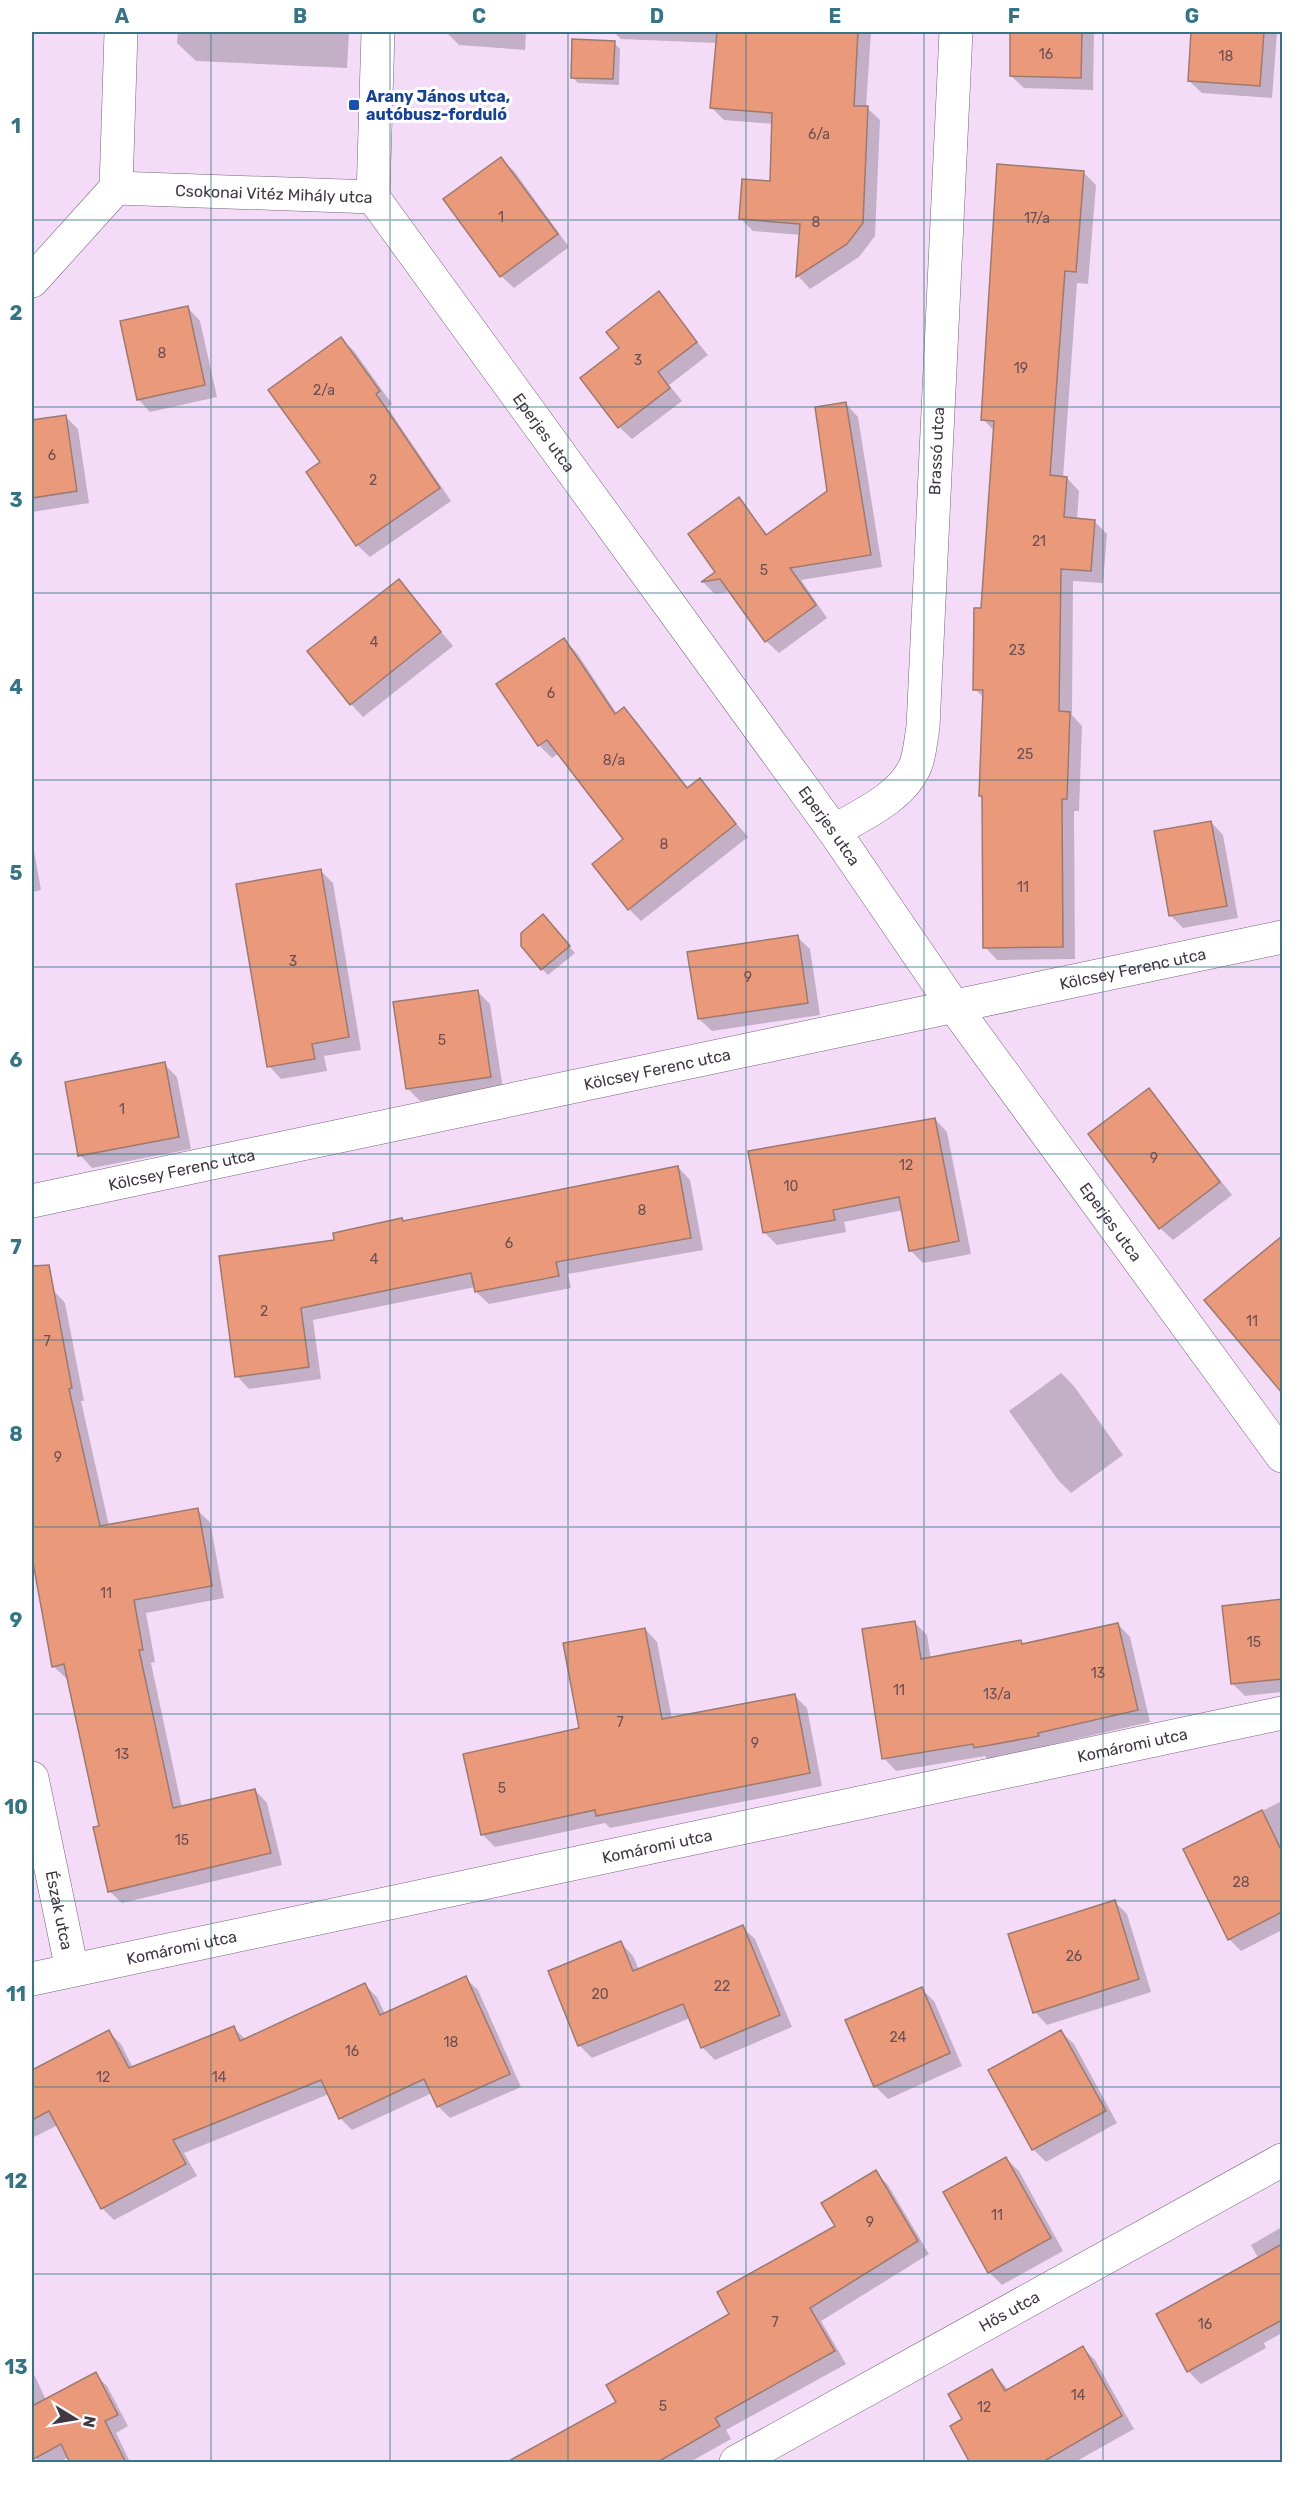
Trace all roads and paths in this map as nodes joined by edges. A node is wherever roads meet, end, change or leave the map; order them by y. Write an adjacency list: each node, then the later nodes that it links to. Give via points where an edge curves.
1 (121, 32): 4 (street)
2 (378, 32): 5 (street, Csokonai Vitéz Mihály utca)
3 (956, 32): 7 (street, Brassó utca, via 923,727 916,764 901,787 876,808)
4 (116, 188): 5 (street, Csokonai Vitéz Mihály utca); 6 (street)
5 (373, 197): 7 (street, Eperjes utca)
6 (32, 281)
7 (834, 831): 9 (street, Eperjes utca)
8 (1282, 937): 9 (street, Kölcsey Ferenc utca)
9 (953, 1005): 10 (street, Kölcsey Ferenc utca); 11 (street, Eperjes utca)
10 (32, 1201)
11 (1282, 1456)
12 (1282, 1713): 14 (street, Komáromi utca)
13 (32, 1778): 14 (street, Észak utca)
14 (72, 1970): 15 (street, Komáromi utca)
15 (32, 1979)
16 (1282, 2160): 17 (street, Hős utca)
17 (736, 2463)

